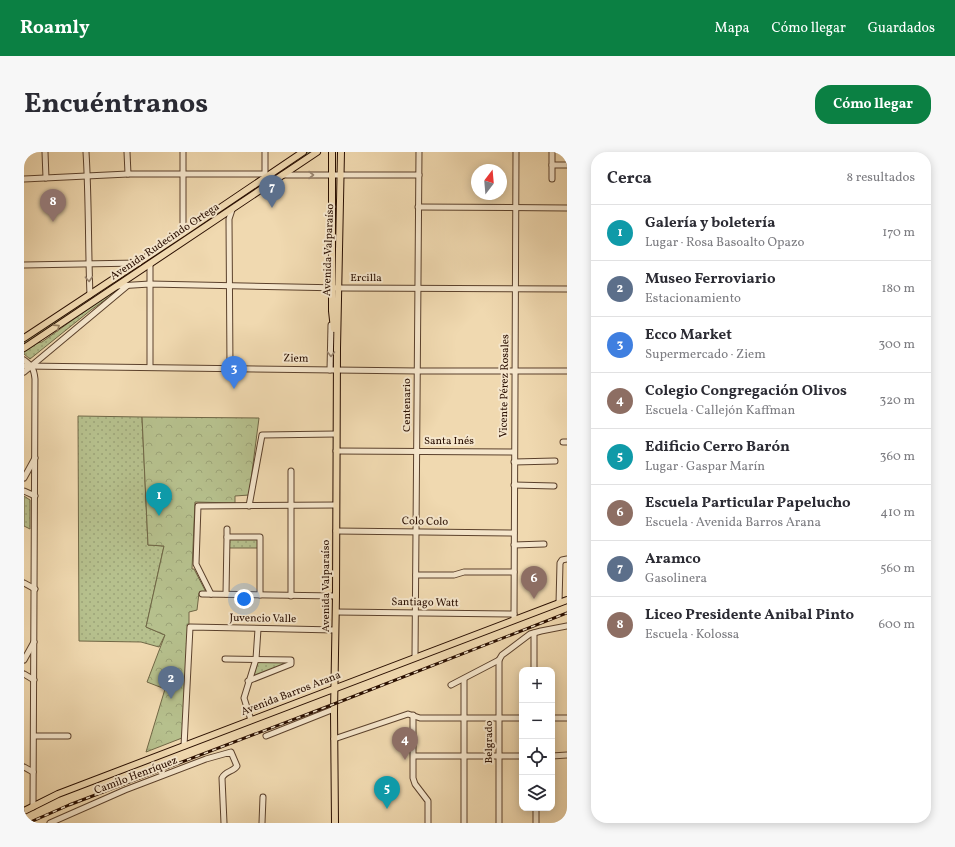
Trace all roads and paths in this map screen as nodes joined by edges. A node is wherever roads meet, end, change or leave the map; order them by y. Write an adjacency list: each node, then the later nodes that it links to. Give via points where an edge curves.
1 (46, 152): 23 (street)
2 (86, 152): 21 (street)
3 (127, 152): 15 (street)
4 (183, 152): 16 (street)
5 (265, 152): 22 (street)
6 (303, 152): 22 (main road, Avenida Rudecindo Ortega)
7 (317, 152): 18 (main road, Avenida Rudecindo Ortega)
8 (332, 152): 19 (main road, Avenida Valparaíso)
9 (341, 152): 20 (main road, Avenida Valparaíso)
10 (419, 152): 17 (street, Centenario)
11 (516, 152): 27 (street, Vicente Pérez Rosales)
12 (552, 152): 13 (street)
13 (552, 165): 14 (street); 25 (street)
14 (567, 165)
15 (128, 174): 16 (street); 21 (street)
16 (183, 174): 22 (street); 32 (street)
17 (419, 174): 20 (street); 26 (street, Centenario)
18 (281, 175): 19 (street, one-way to 19); 29 (main road, Avenida Rudecindo Ortega)
19 (331, 175): 20 (street); 41 (main road, Avenida Valparaíso)
20 (340, 175): 41 (main road, Avenida Valparaíso)
21 (88, 176): 23 (street); 33 (street)
22 (265, 176): 32 (main road, Avenida Rudecindo Ortega)
23 (46, 178): 24 (street)
24 (24, 179)
25 (552, 179)
26 (418, 207): 27 (street); 42 (street, Centenario)
27 (516, 208): 28 (street); 43 (street, Vicente Pérez Rosales)
28 (567, 208)
29 (232, 210): 30 (main road, Avenida Rudecindo Ortega); 31 (street)
30 (219, 218): 31 (street); 35 (main road, Avenida Rudecindo Ortega)
31 (229, 223): 38 (street)
32 (183, 234): 34 (main road, Avenida Rudecindo Ortega)
33 (88, 263): 34 (street); 36 (street); 45 (street, one-way to 45)
34 (139, 263): 45 (main road, Avenida Rudecindo Ortega)
35 (150, 264): 37 (street); 39 (main road, Avenida Rudecindo Ortega)
36 (24, 265)
37 (150, 284): 38 (street, Ercilla); 40 (street, Ercilla); 53 (street)
38 (230, 285): 41 (street, Ercilla); 54 (street)
39 (117, 286): 40 (street, Ercilla); 48 (main road, Avenida Rudecindo Ortega, one-way to 39)
40 (127, 286): 52 (street)
41 (335, 287): 42 (street, Ercilla); 46 (main road, Avenida Valparaíso); 49 (main road, Avenida Valparaíso)
42 (418, 288): 43 (street, Ercilla); 56 (street, Centenario)
43 (515, 289): 44 (street, Ercilla); 57 (street, Vicente Pérez Rosales)
44 (567, 289)
45 (90, 295): 47 (main road, Avenida Rudecindo Ortega)
46 (332, 311): 49 (main road, Avenida Valparaíso); 55 (street, Avenida Valparaíso, one-way to 55)
47 (24, 338)
48 (24, 348)
49 (337, 348): 55 (main road, Avenida Valparaíso)
50 (24, 360): 52 (street)
51 (24, 366): 52 (street, Ziem)
52 (32, 366): 53 (street, Ziem); 59 (street); 64 (street, via 35,379)
53 (150, 367): 54 (street, Ziem)
54 (230, 368): 55 (street, Ziem)
55 (333, 370): 56 (street, Ziem); 60 (main road, Avenida Valparaíso)
56 (417, 371): 57 (street, Ziem); 62 (street, Centenario)
57 (515, 371): 58 (street, Ziem); 63 (street, Vicente Pérez Rosales)
58 (567, 371)
59 (24, 372)
60 (336, 434): 61 (main road, Avenida Valparaíso); 73 (street, via 262,435)
61 (336, 451): 62 (street, Santa Inés); 75 (main road, Avenida Valparaíso)
62 (417, 451): 63 (street, Santa Inés); 79 (street, Centenario)
63 (514, 452): 66 (street, Vicente Pérez Rosales)
64 (36, 458): 68 (street); 72 (street)
65 (555, 461): 66 (street)
66 (514, 462): 69 (street, Vicente Pérez Rosales)
67 (291, 471): 74 (street)
68 (24, 478)
69 (514, 485): 70 (street); 80 (street, Vicente Pérez Rosales)
70 (554, 486)
71 (24, 491): 72 (street)
72 (35, 496): 89 (street)
73 (249, 506): 74 (street); 91 (street, via 198,506 196,564)
74 (291, 506): 75 (street); 94 (street)
75 (336, 506): 78 (main road, Avenida Valparaíso)
76 (227, 529): 81 (street)
77 (261, 530): 82 (street)
78 (336, 531): 79 (street, Colo Colo); 95 (main road, Avenida Valparaíso)
79 (416, 532): 80 (street, Colo Colo); 87 (street, Centenario)
80 (514, 533): 84 (street, Vicente Pérez Rosales)
81 (227, 537): 82 (street); 92 (street)
82 (260, 537): 93 (street)
83 (544, 544): 84 (street)
84 (514, 545): 86 (street, Vicente Pérez Rosales)
85 (567, 559): 97 (street, via 560,563)
86 (514, 572): 87 (street); 100 (street, Vicente Pérez Rosales)
87 (416, 575): 99 (street, Centenario)
88 (24, 583): 89 (street)
89 (35, 589): 105 (street)
90 (202, 594): 91 (street)
91 (211, 594): 92 (street)
92 (226, 594): 93 (street)
93 (260, 595): 94 (street)
94 (291, 596): 95 (street)
95 (336, 596): 98 (main road, Avenida Valparaíso)
96 (567, 600): 97 (main road, Avenida Barros Arana)
97 (559, 603): 100 (main road, Avenida Barros Arana)
98 (336, 612): 99 (street, Santiago Watt); 103 (main road, Avenida Valparaíso)
99 (416, 613): 100 (street, Santiago Watt); 106 (street, Centenario)
100 (514, 617): 106 (main road, Avenida Barros Arana)
101 (567, 626): 104 (street)
102 (258, 629): 103 (street, Juvencio Valle); 108 (street); 130 (street, Juvencio Valle, via 190,627)
103 (335, 630): 117 (main road, Avenida Valparaíso)
104 (534, 633): 110 (street); 111 (street)
105 (34, 640): 109 (street); 114 (street)
106 (415, 657): 117 (main road, Avenida Barros Arana)
107 (225, 659): 108 (street)
108 (256, 659): 115 (street); 115 (street, via 291,660 291,664)
109 (24, 660)
110 (499, 660): 113 (street); 121 (street, Belgrado)
111 (534, 667)
112 (24, 674): 114 (street)
113 (464, 679): 116 (street); 120 (street)
114 (34, 680): 126 (street)
115 (248, 681): 125 (street, via 244,698)
116 (451, 684)
117 (335, 688): 118 (main road, Avenida Valparaíso); 125 (main road, Avenida Barros Arana)
118 (334, 709): 128 (street); 129 (main road, Avenida Valparaíso)
119 (413, 715): 120 (street, via 420,718); 129 (street, via 404,715); 131 (street)
120 (464, 718): 121 (street); 132 (street)
121 (499, 718): 122 (street); 133 (street, Belgrado)
122 (519, 718)
123 (555, 718): 124 (street)
124 (567, 718)
125 (251, 720): 130 (main road, Avenida Barros Arana)
126 (34, 736): 127 (street); 138 (street)
127 (68, 736)
128 (266, 736)
129 (334, 739): 146 (main road, Avenida Valparaíso)
130 (184, 746): 140 (main road, Avenida Barros Arana)
131 (414, 756): 132 (street); 147 (street, via 414,782 428,801)
132 (464, 756): 133 (street); 148 (street)
133 (499, 756): 134 (street); 149 (street, Belgrado)
134 (519, 756)
135 (555, 756): 136 (street)
136 (567, 756)
137 (24, 767): 138 (street)
138 (33, 772): 140 (street)
139 (263, 797): 145 (street)
140 (33, 806): 141 (main road, Avenida Barros Arana)
141 (24, 811)
142 (536, 811): 150 (street)
143 (50, 823): 144 (street, Camilo Henríquez, via 125,790 231,752 237,766 222,778)
144 (224, 823)
145 (262, 823)
146 (334, 823)
147 (428, 823)
148 (464, 823)
149 (499, 823)
150 (536, 823)

